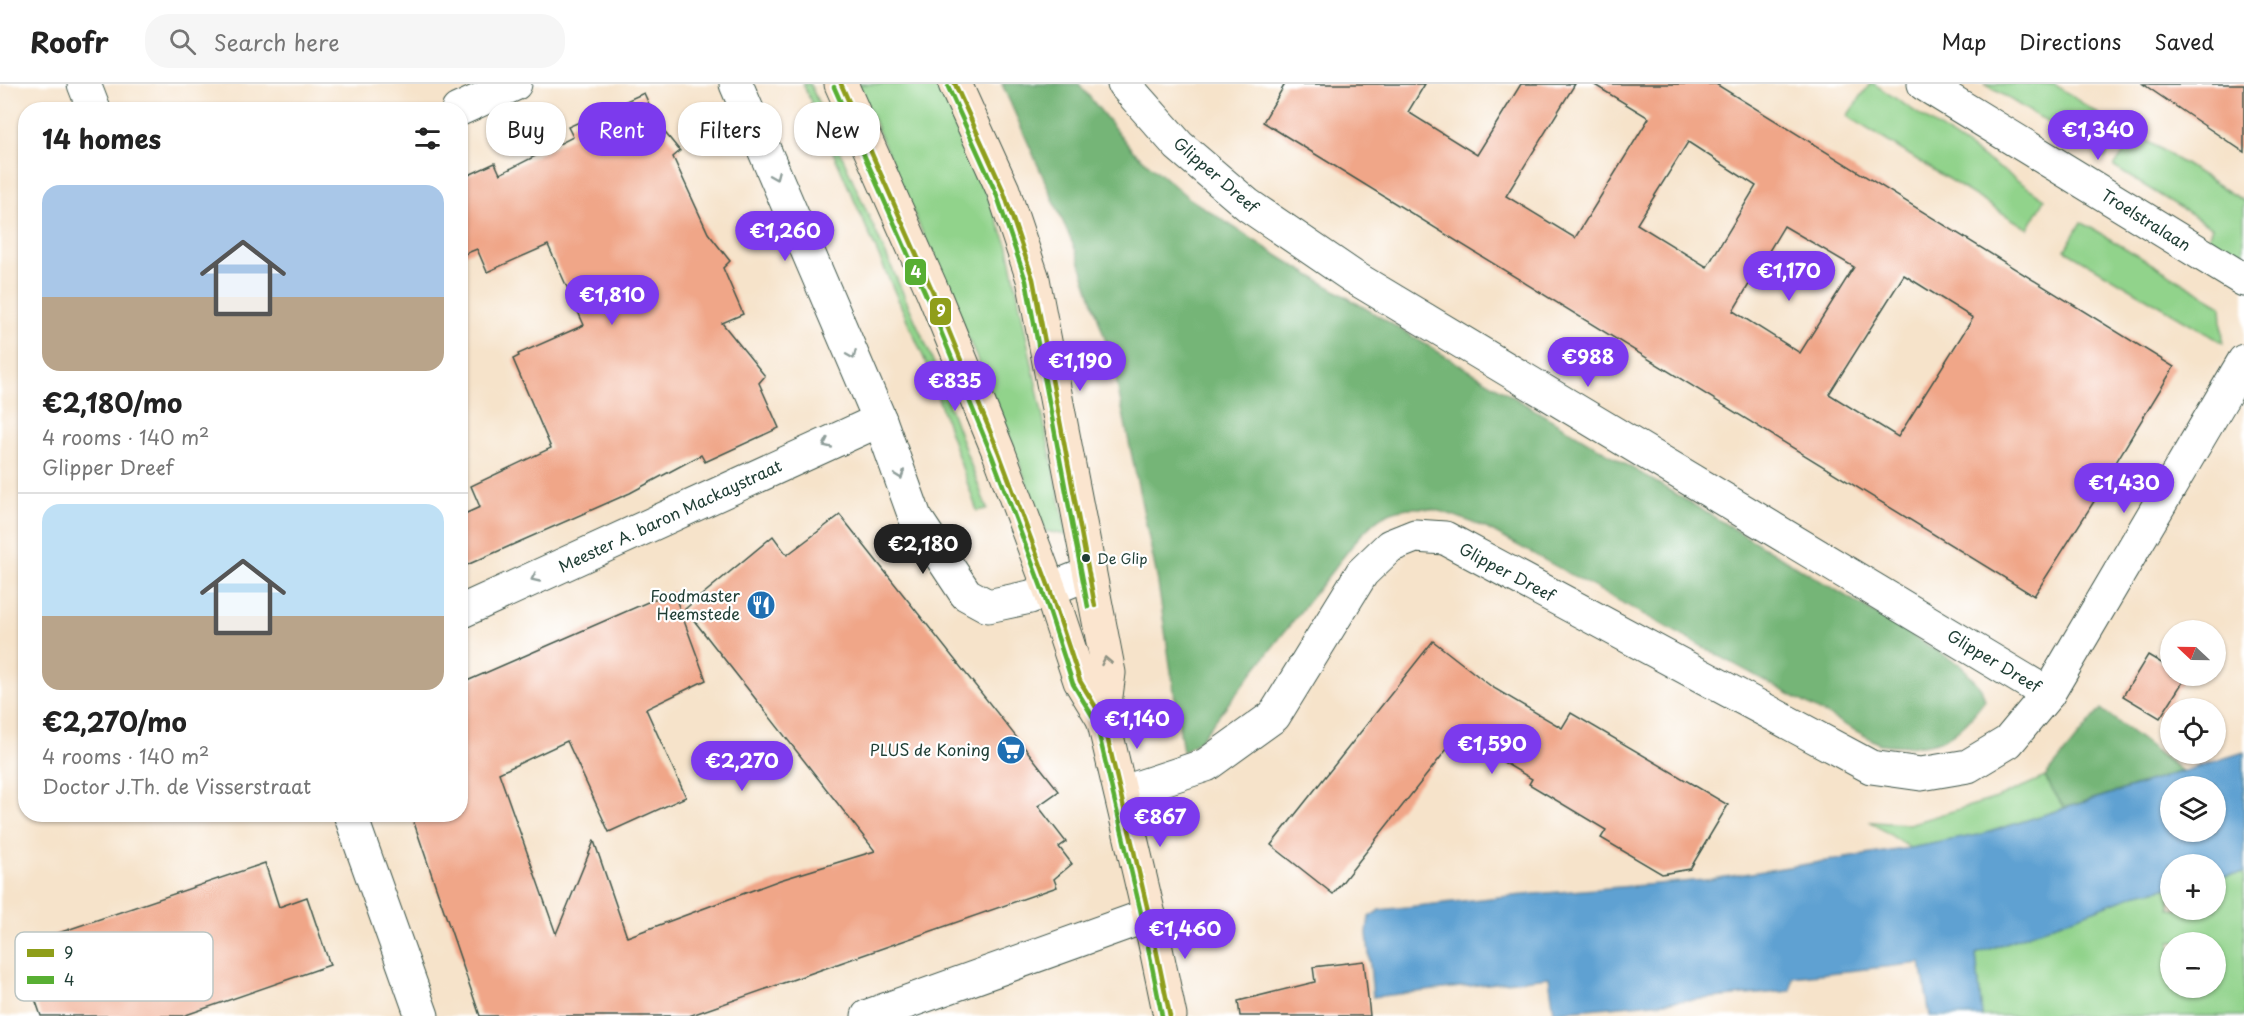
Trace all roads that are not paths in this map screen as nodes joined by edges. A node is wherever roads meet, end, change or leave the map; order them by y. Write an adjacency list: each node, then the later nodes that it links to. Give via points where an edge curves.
1 (84, 84): 8 (street)
2 (515, 84): 9 (street)
3 (736, 84): 12 (street, one-way to 12)
4 (841, 84): 14 (street, via 933,292)
5 (955, 84): 13 (street, via 1003,190 1033,279)
6 (1124, 84): 16 (street, Glipper Dreef, via 1179,146 1248,205 1352,276)
7 (1924, 84): 10 (street, Troelstralaan)
8 (91, 102)
9 (468, 105)
10 (2244, 280)
11 (2244, 361): 16 (street)
12 (880, 420): 14 (street, one-way to 14, via 915,517 966,594 988,606); 15 (street, Meester A. baron Mackaystraat, one-way to 15)
13 (1088, 574): 14 (street); 17 (street, one-way to 13, via 1109,673)
14 (1050, 590): 17 (street, via 1080,681)
15 (468, 608)
16 (2048, 694): 18 (street, Glipper Dreef, via 2008,742 1968,766 1921,774 1871,767 1445,538 1415,536 1390,546 1362,573 1274,716 1206,765)
17 (1103, 719): 18 (street)
18 (1120, 793): 20 (street)
19 (353, 822): 21 (street)
20 (1149, 915): 22 (street); 23 (street)
21 (422, 1016)
22 (868, 1016)
23 (1170, 1016)

